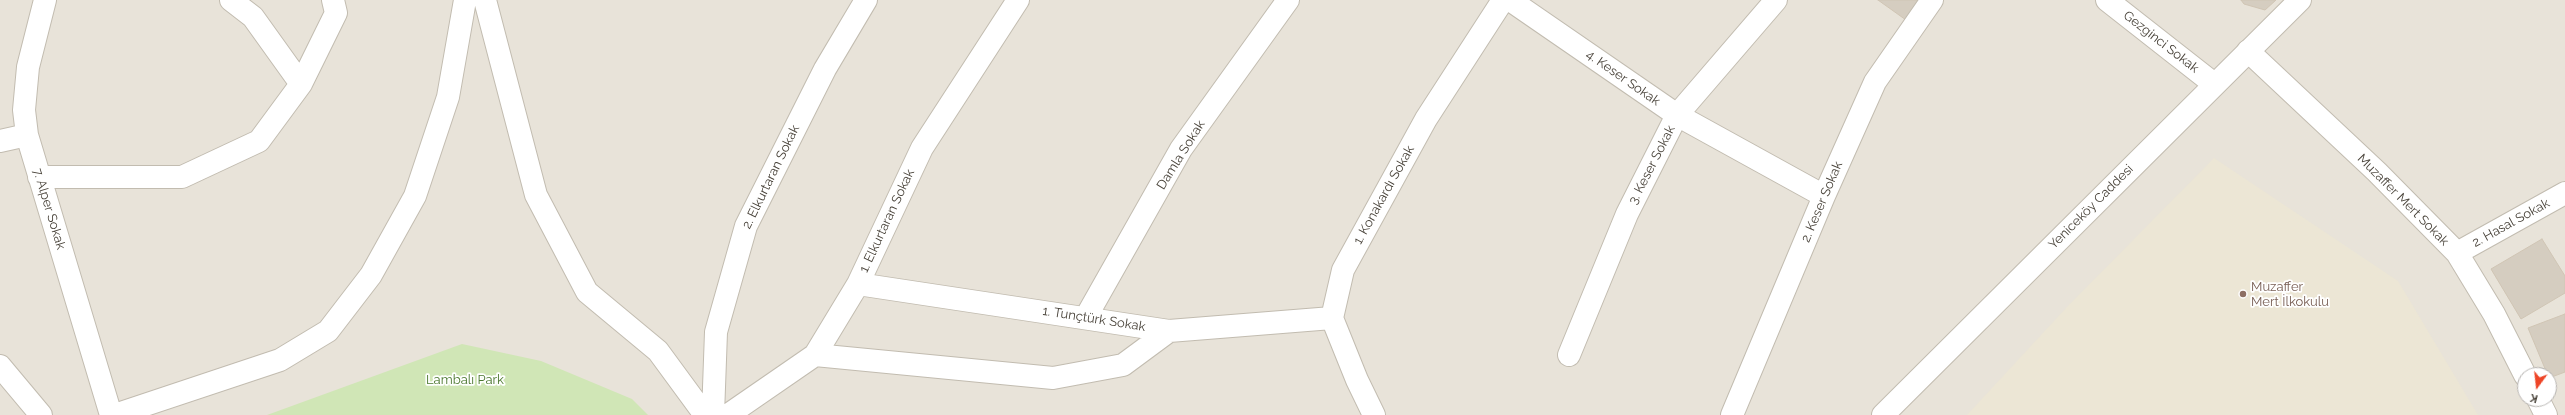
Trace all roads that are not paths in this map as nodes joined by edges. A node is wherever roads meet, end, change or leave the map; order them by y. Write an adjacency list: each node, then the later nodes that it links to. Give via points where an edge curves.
1 (45, 0): 19 (street, 7. Alper Sokak, via 28,66 24,110)
2 (232, 0): 16 (street, via 253,17)
3 (464, 0): 36 (street, via 448,97 414,196 372,275 328,331 280,360)
4 (485, 0): 37 (street, via 536,195 583,285 587,292 658,352)
5 (866, 0): 38 (street, 2. Elkurtaran Sokak, via 824,69 746,226 716,332)
6 (1018, 0): 25 (street, 1. Elkurtaran Sokak, via 922,148)
7 (1288, 0): 26 (street, Damla Sokak, via 1181,149)
8 (1503, 0): 27 (street, 1. Konakardı Sokak, via 1426,119 1343,270)
9 (1510, 0): 18 (street, 4. Keser Sokak)
10 (1776, 0): 18 (street, 3. Keser Sokak)
11 (1932, 0): 23 (street, 2. Keser Sokak, via 1875,82)
12 (2107, 0): 17 (street, Gezginci Sokak)
13 (2300, 0): 15 (street, Yeniceköy Caddesi)
14 (335, 7): 16 (street)
15 (2248, 50): 17 (street, Yeniceköy Caddesi); 24 (street, Muzaffer Mert Sokak, via 2377,172)
16 (301, 84): 21 (street, via 259,141 182,177)
17 (2214, 84): 41 (street, Yeniceköy Caddesi)
18 (1677, 115): 23 (street, 4. Keser Sokak); 30 (street, 3. Keser Sokak, via 1627,214)
19 (27, 135): 20 (street); 21 (street, 7. Alper Sokak)
20 (0, 141)
21 (40, 177): 35 (street, 7. Alper Sokak)
22 (2565, 193): 24 (street, 2. Hasal Sokak)
23 (1824, 196): 40 (street, 2. Keser Sokak)
24 (2457, 253): 32 (street, Muzaffer Mert Sokak, via 2494,314)
25 (858, 284): 26 (street, 1. Tunçtürk Sokak); 29 (street, 1. Elkurtaran Sokak)
26 (1086, 318): 28 (street, 1. Tunçtürk Sokak)
27 (1332, 318): 28 (street, 1. Tunçtürk Sokak); 33 (street)
28 (1169, 331): 29 (street, via 1123,365 1053,378)
29 (815, 355): 39 (street, 1. Elkurtaran Sokak)
30 (1569, 355)
31 (0, 366): 34 (street)
32 (2521, 367)
33 (1368, 412)
34 (41, 415)
35 (111, 415)
36 (115, 415)
37 (704, 415)
38 (713, 415)
39 (728, 415)
40 (1732, 415)
41 (1882, 415)

